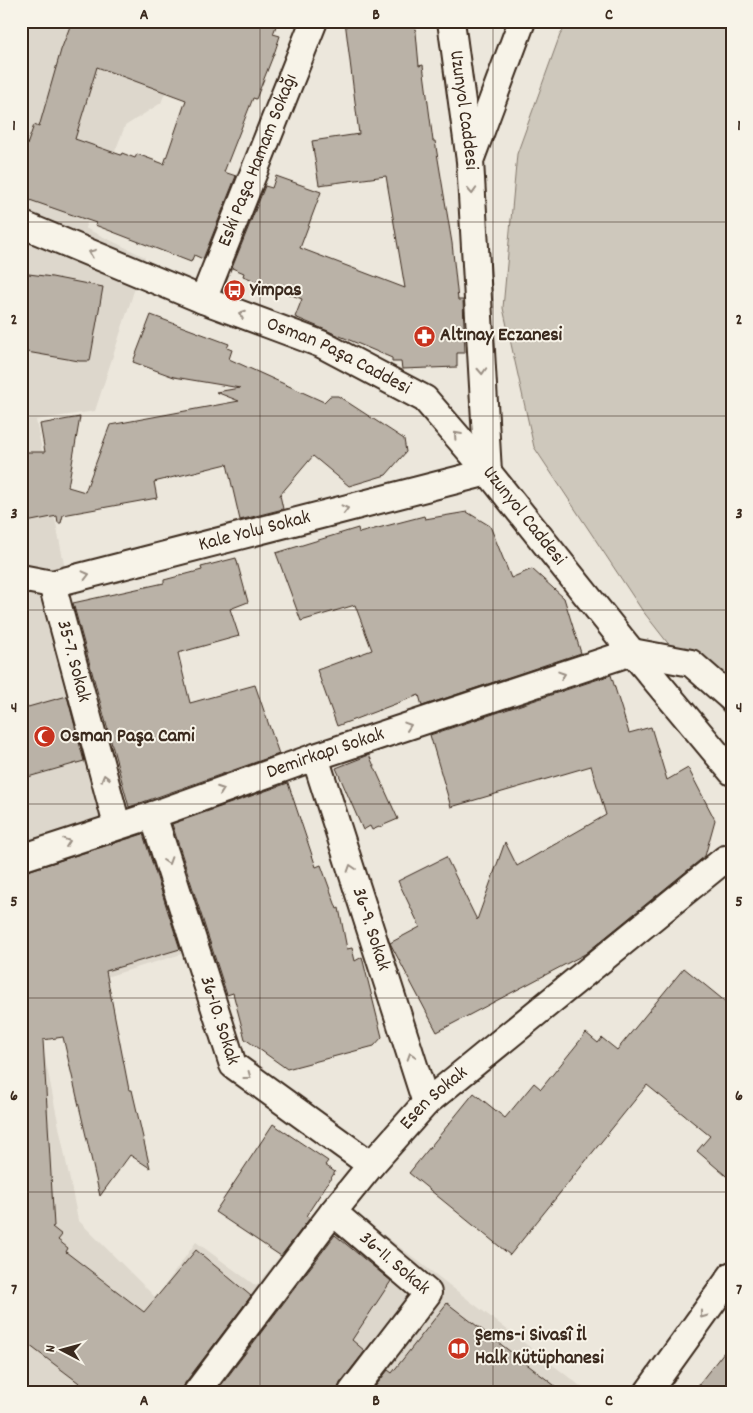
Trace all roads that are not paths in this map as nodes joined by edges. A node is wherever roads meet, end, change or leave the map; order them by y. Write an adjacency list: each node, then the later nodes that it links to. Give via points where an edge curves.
1 (314, 21): 6 (street, Eski Paşa Hamam Sokağı)
2 (451, 21): 4 (street, Uzunyol Caddesi)
3 (522, 21): 4 (street)
4 (470, 162): 7 (street, Uzunyol Caddesi, one-way to 7)
5 (21, 224): 6 (street, Osman Paşa Caddesi, one-way to 5)
6 (203, 300): 7 (street, Osman Paşa Caddesi, one-way to 6, via 425,399 321,344)
7 (488, 472): 9 (street, Kale Yolu Sokak, one-way to 7); 10 (street, Uzunyol Caddesi)
8 (21, 578): 9 (street, Kale Yolu Sokak)
9 (52, 584): 15 (street, 35-7. Sokak, one-way to 9)
10 (632, 652): 11 (street, via 691,663); 12 (street, Demirkapı Sokak, one-way to 10); 13 (street, Uzunyol Caddesi)
11 (732, 699)
12 (315, 757): 14 (street, Demirkapı Sokak, one-way to 12); 18 (street, 36-9. Sokak, one-way to 12)
13 (732, 772)
14 (153, 815): 15 (street, Demirkapı Sokak); 19 (street, 36-10. Sokak, one-way to 19, via 233,1065)
15 (117, 825): 16 (street, Demirkapı Sokak, one-way to 15)
16 (21, 858)
17 (725, 859): 18 (street, Esen Sokak)
18 (426, 1103): 19 (street, Esen Sokak)
19 (371, 1165): 20 (street, Esen Sokak)
20 (333, 1212): 22 (street, Esen Sokak); 23 (street, 36-11. Sokak, via 428,1292)
21 (732, 1275): 24 (street, one-way to 24)
22 (197, 1392)
23 (352, 1392)
24 (648, 1392)

